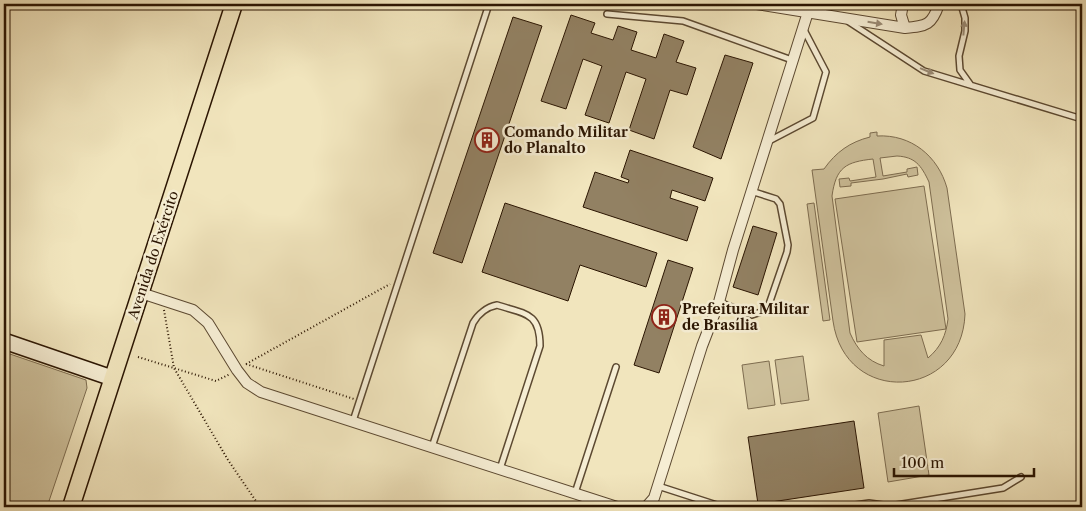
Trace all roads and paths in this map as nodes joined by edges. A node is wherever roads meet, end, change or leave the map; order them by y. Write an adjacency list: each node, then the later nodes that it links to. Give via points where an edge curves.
1 (234, 4): 19 (main road, Avenida do Exército)
2 (490, 4): 30 (lane)
3 (757, 4): 7 (street)
4 (903, 4): 12 (street, via 901,15)
5 (939, 4): 12 (street, via 931,22)
6 (961, 4): 14 (lane, one-way to 6, via 960,70 959,56 965,30)
7 (774, 5): 8 (street)
8 (810, 8): 10 (street); 11 (street)
9 (607, 14): 13 (lane, via 683,21)
10 (842, 17): 12 (street, one-way to 12); 14 (lane, one-way to 14, via 924,71)
11 (803, 27): 13 (street); 16 (lane, via 826,72 813,118)
12 (906, 28)
13 (792, 60): 16 (street)
14 (970, 84): 15 (lane)
15 (1082, 119)
16 (766, 143): 17 (street)
17 (751, 191): 21 (street); 21 (lane, via 776,199 780,204 787,252 767,310 752,315)
18 (392, 283): 24 (path)
19 (141, 293): 20 (street); 29 (main road, Avenida do Exército)
20 (163, 300): 27 (path); 31 (street, via 193,310 208,323 236,370 261,392)
21 (719, 302): 35 (street)
22 (4, 341): 29 (main road)
23 (138, 357): 27 (path)
24 (246, 364): 25 (path); 30 (path)
25 (242, 367)
26 (616, 367): 36 (lane)
27 (174, 368): 28 (path, via 216,381); 38 (path)
28 (230, 374)
29 (112, 378): 37 (main road, Avenida do Exército)
30 (360, 401): 31 (lane)
31 (353, 421): 32 (street)
32 (432, 447): 33 (street); 33 (lane, via 473,324 478,316 497,304 530,315 540,332 540,346)
33 (500, 469): 36 (street)
34 (1021, 477): 42 (lane, via 1003,488 890,506 869,503)
35 (658, 486): 40 (street); 41 (lane)
36 (575, 493): 39 (street)
37 (71, 507)
38 (260, 507)
39 (617, 507)
40 (646, 507)
41 (723, 507)
42 (842, 507)

